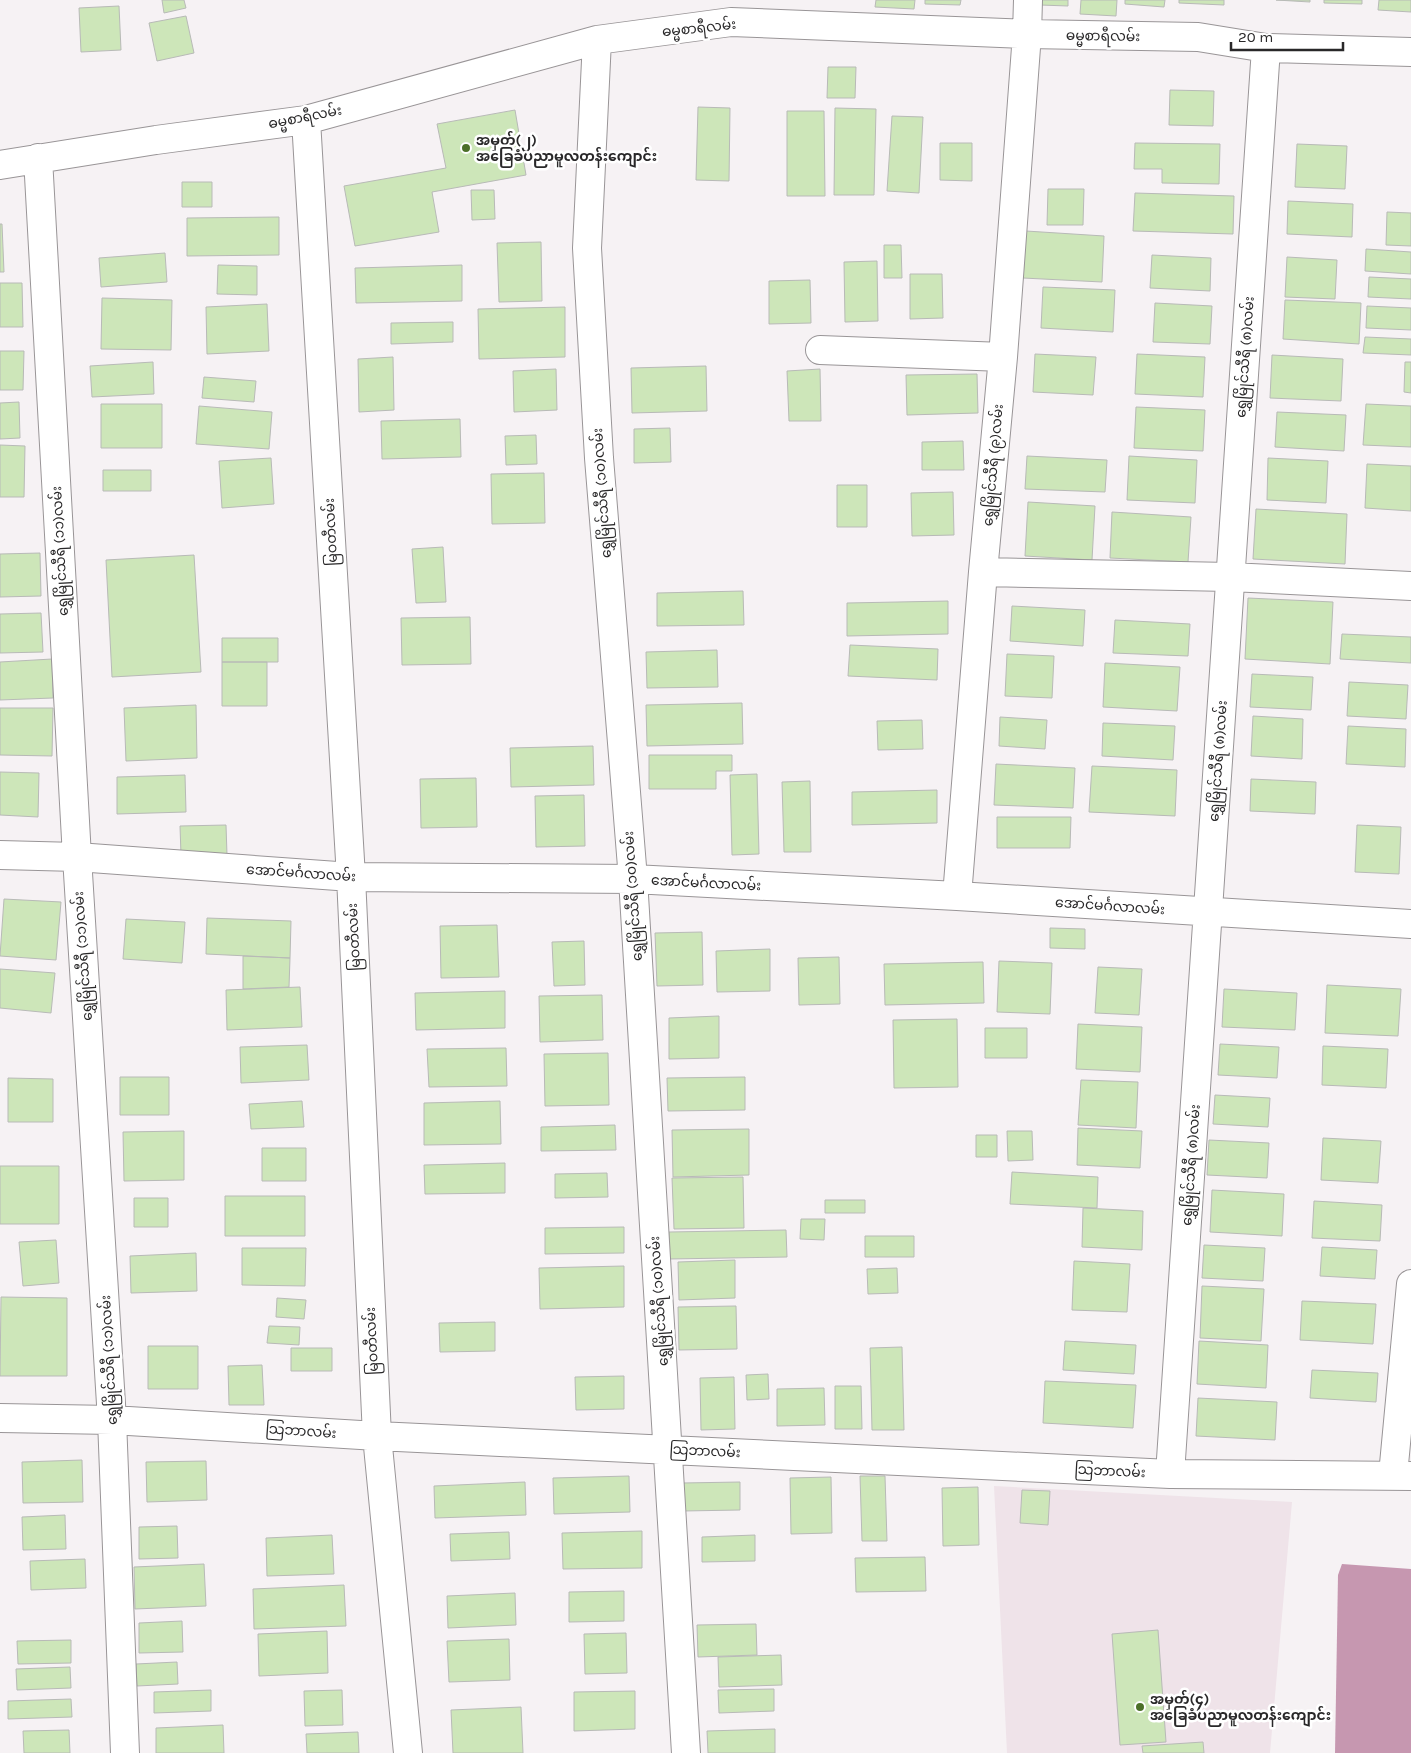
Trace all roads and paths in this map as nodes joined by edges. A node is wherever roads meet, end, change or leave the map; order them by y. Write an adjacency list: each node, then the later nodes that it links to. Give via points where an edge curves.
1 (1028, 0): 2 (street, ရွှေမြိုင်သီရီ (၉)လမ်း)
2 (1027, 34): 3 (street, ဓမ္မစာရီလမ်း, via 731,22); 4 (street, ဓမ္မစာရီလမ်း, via 1198,37); 10 (street, ရွှေမြိုင်သီရီ (၉)လမ်း)
3 (597, 40): 6 (street, ဓမ္မစာရီလမ်း); 17 (street, ရွှေမြိုင်သီရီ (၁၀)လမ်း, via 587,248 599,458)
4 (1266, 48): 5 (street, ဓမ္မစာရီလမ်း); 12 (street, ရွှေမြိုင်သီရီ (၈)လမ်း)
5 (1411, 52)
6 (306, 120): 7 (street, ဓမ္မစာရီလမ်း); 16 (street, မြဝတီလမ်း)
7 (38, 158): 8 (street, ဓမ္မစာရီလမ်း); 15 (street, ရွှေမြိုင်သီရီ (၁၁)လမ်း)
8 (0, 166)
9 (820, 350): 10 (street)
10 (1004, 357): 11 (street, ရွှေမြိုင်သီရီ (၉)လမ်း)
11 (984, 572): 12 (street); 18 (street, ရွှေမြိုင်သီရီ (၉)လမ်း)
12 (1230, 578): 13 (street); 19 (street, ရွှေမြိုင်သီရီ (၈)လမ်း)
13 (1411, 586)
14 (0, 856): 15 (street, အောင်မင်္ဂလာလမ်း)
15 (77, 857): 16 (street, အောင်မင်္ဂလာလမ်း); 23 (street, ရွှေမြိုင်သီရီ (၁၁)လမ်း)
16 (351, 877): 17 (street, အောင်မင်္ဂလာလမ်း); 24 (street, မြဝတီလမ်း)
17 (633, 880): 18 (street, အောင်မင်္ဂလာလမ်း); 25 (street, ရွှေမြိုင်သီရီ (၁၀)လမ်း)
18 (957, 896): 19 (street, အောင်မင်္ဂလာလမ်း)
19 (1208, 912): 20 (street, အောင်မင်္ဂလာလမ်း); 26 (street, ရွှေမြိုင်သီရီ (၈)လမ်း)
20 (1411, 924)
21 (1411, 1284): 27 (street)
22 (0, 1418): 23 (street, သြဘာလမ်း)
23 (112, 1420): 24 (street, သြဘာလမ်း); 28 (street, ရွှေမြိုင်သီရီ (၁၁)လမ်း)
24 (377, 1436): 25 (street, သြဘာလမ်း); 29 (street, မြဝတီလမ်း)
25 (668, 1449): 26 (street, သြဘာလမ်း); 30 (street, ရွှေမြိုင်သီရီ (၁၀)လမ်း)
26 (1170, 1474): 27 (street, သြဘာလမ်း)
27 (1402, 1475)
28 (125, 1753)
29 (408, 1753)
30 (686, 1753)

